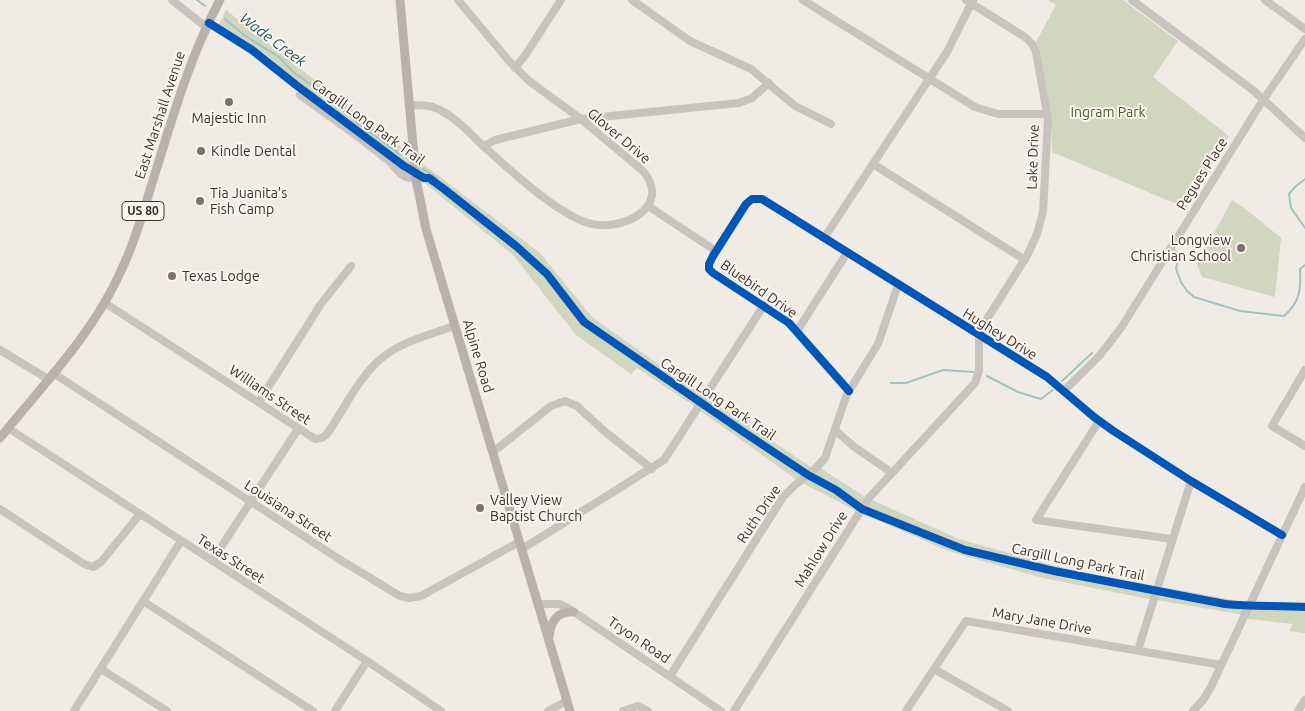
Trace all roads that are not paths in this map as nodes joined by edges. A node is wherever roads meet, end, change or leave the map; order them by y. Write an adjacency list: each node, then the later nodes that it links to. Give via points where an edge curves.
1 (172, 0): 11 (street)
2 (220, 0): 11 (main road, East Marshall Avenue / US 80)
3 (400, 0): 19 (main road, Alpine Road)
4 (458, 0): 14 (street, Glover Drive)
5 (562, 0): 14 (street)
6 (632, 0): 16 (street, via 690,41 745,65)
7 (802, 0): 15 (street)
8 (1132, 0): 18 (street)
9 (1265, 0): 12 (street)
10 (970, 1): 15 (street, via 950,46); 20 (street, Lake Drive, via 1023,35 1033,46)
11 (206, 27): 34 (main road, East Marshall Avenue / US 80, via 183,84 134,241)
12 (1305, 29)
13 (1305, 39): 18 (street, Pegues Place)
14 (515, 68): 21 (street, Glover Drive)
15 (929, 78): 20 (street, via 986,112); 25 (street)
16 (769, 83): 21 (street, via 752,98 740,103); 22 (street, via 795,106)
17 (300, 96): 26 (street, via 357,136 406,177)
18 (1263, 100): 23 (street); 43 (street, Pegues Place, via 1121,328)
19 (410, 106): 24 (street, via 426,106 445,113); 26 (main road, Alpine Road)
20 (1047, 114): 31 (street, Lake Drive, via 1044,207)
21 (581, 119): 24 (street, via 495,140); 27 (street, Glover Drive, via 645,174 652,190)
22 (831, 124)
23 (1305, 138)
24 (484, 146): 27 (street, via 536,191 585,222 604,226 620,224 637,217)
25 (873, 164): 28 (street); 31 (street)
26 (416, 179): 36 (main road, Alpine Road, via 428,238)
27 (648, 206): 29 (street, Bluebird Drive)
28 (824, 238): 29 (street, Hughey Drive, via 762,199 754,198 748,202); 30 (street, Hughey Drive)
29 (716, 251): 35 (street, Bluebird Drive, via 709,264 710,270)
30 (847, 253): 33 (street, Hughey Drive); 37 (street)
31 (1025, 260): 38 (street, Lake Drive)
32 (352, 266): 44 (street, via 321,304)
33 (898, 285): 38 (street, Hughey Drive); 42 (street, Ruth Drive, via 878,344)
34 (105, 303): 41 (main road, East Marshall Avenue / US 80); 44 (street, Williams Street)
35 (764, 306): 37 (street, Bluebird Drive); 52 (street, Louisiana Street, via 668,455)
36 (454, 326): 47 (street, Williams Street, via 408,343 380,359 324,437 313,438); 51 (main road, Alpine Road)
37 (797, 331): 42 (street, Bluebird Drive)
38 (979, 336): 43 (street, Hughey Drive, via 1047,377); 53 (street, Mahlow Drive, via 980,366 976,380)
39 (0, 350): 41 (street, Louisiana Street)
40 (1305, 370): 50 (street, via 1272,426)
41 (50, 376): 46 (main road, East Marshall Avenue / US 80); 56 (street, Louisiana Street)
42 (849, 391): 48 (street, Ruth Drive)
43 (1064, 391): 45 (street, Hughey Drive)
44 (259, 402): 47 (street, Williams Street)
45 (1098, 421): 54 (street, Hughey Drive); 60 (street, via 1036,520)
46 (8, 428): 49 (main road, East Marshall Avenue / US 80); 58 (street, Texas Street)
47 (298, 429): 56 (street)
48 (835, 430): 53 (street, via 852,446); 73 (street, Ruth Drive, via 825,458 783,497)
49 (0, 438)
50 (1305, 446)
51 (493, 452): 52 (street, via 551,406 565,401 577,406); 62 (main road, Alpine Road)
52 (652, 469): 62 (street, Louisiana Street)
53 (892, 473): 86 (street, Mahlow Drive, via 864,505)
54 (1191, 481): 59 (street, Hughey Drive); 60 (street)
55 (1305, 487): 59 (street)
56 (250, 502): 62 (street, Louisiana Street, via 406,598 424,594); 63 (street)
57 (0, 509): 58 (street, via 84,564 95,566)
58 (140, 514): 61 (street, Texas Street)
59 (1282, 535): 70 (street)
60 (1172, 540): 68 (street)
61 (181, 541): 63 (street, Texas Street); 64 (street)
62 (521, 546): 65 (main road, Alpine Road)
63 (212, 561): 69 (street, Texas Street)
64 (143, 601): 71 (street); 78 (street)
65 (538, 604): 66 (street, Tryon Road, via 559,604); 67 (main road, Alpine Road)
66 (573, 612): 67 (main road, via 557,616); 73 (street, Tryon Road)
67 (548, 639): 75 (main road, Alpine Road)
68 (1138, 650): 70 (street, Mary Jane Drive); 72 (street, Mary Jane Drive, via 966,621)
69 (367, 661): 79 (street); 80 (street, Texas Street)
70 (1221, 665): 89 (street, via 1206,695)
71 (101, 668): 76 (street); 77 (street)
72 (934, 669): 87 (street, Mary Jane Drive); 88 (street)
73 (670, 676): 85 (street, Tryon Road)
74 (1305, 700): 90 (street)
75 (567, 701): 81 (street); 82 (main road, Alpine Road)
76 (74, 711)
77 (167, 711)
78 (313, 711)
79 (334, 711)
80 (441, 711)
81 (548, 711)
82 (570, 711)
83 (623, 711): 84 (street, via 638,706)
84 (648, 711)
85 (722, 711)
86 (734, 711)
87 (906, 711)
88 (1008, 711)
89 (1193, 711)
90 (1298, 711)

